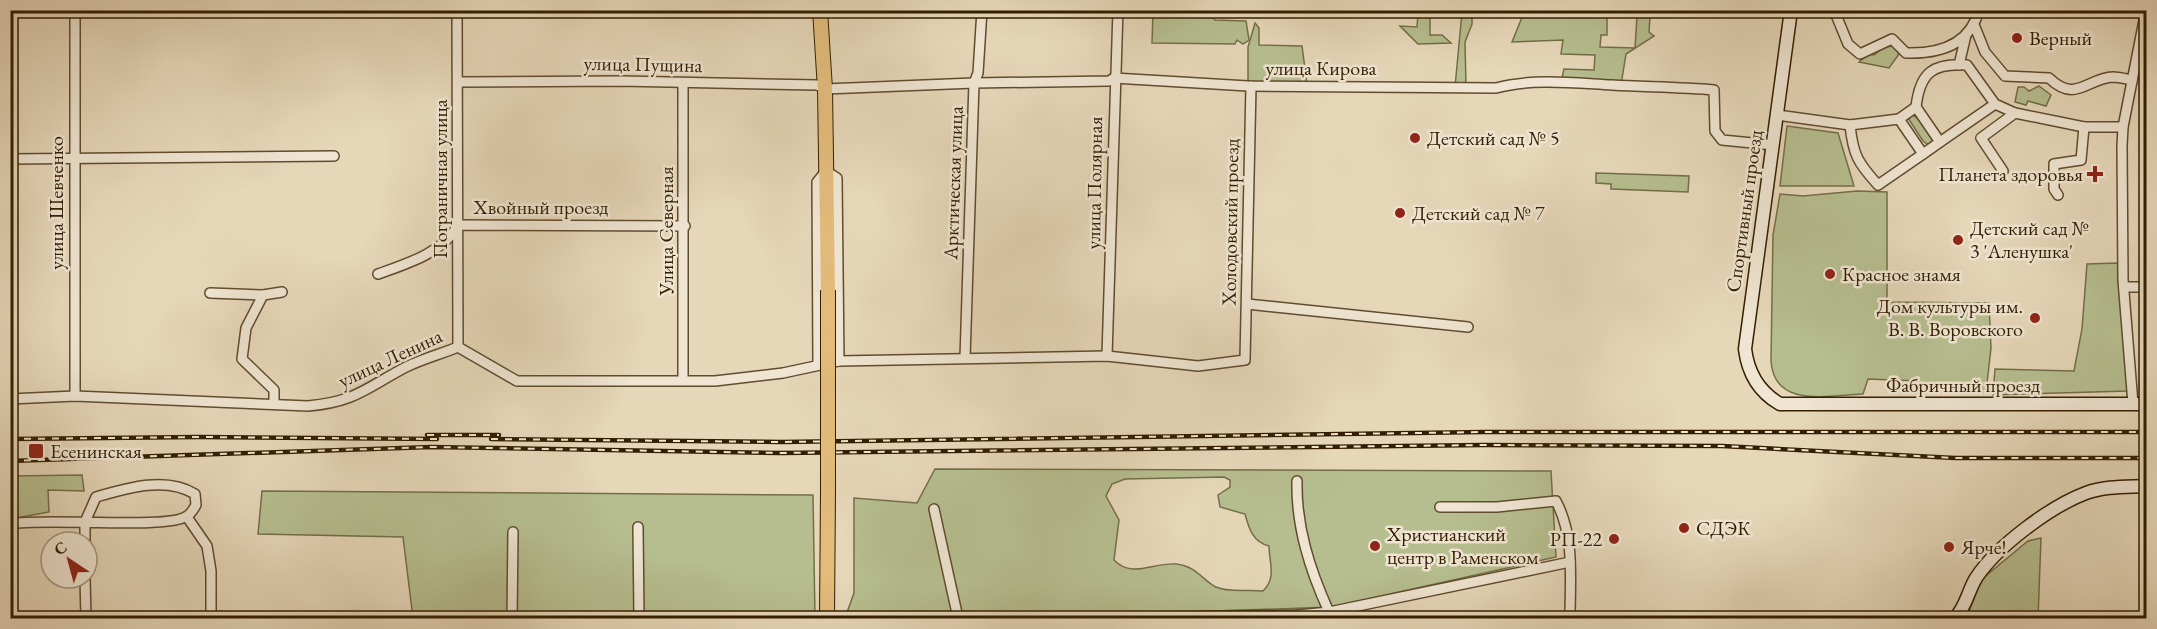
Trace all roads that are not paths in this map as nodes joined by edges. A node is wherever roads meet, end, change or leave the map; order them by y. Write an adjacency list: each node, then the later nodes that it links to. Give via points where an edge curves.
1 (75, 10): 32 (street, улица Шевченко)
2 (458, 10): 15 (street, Пограничная улица)
3 (820, 10): 19 (main road)
4 (982, 10): 17 (street, Арктическая улица, via 979,65)
5 (1118, 10): 13 (street, улица Полярная)
6 (1791, 10): 23 (main road, Спортивный проезд)
7 (1834, 10): 11 (street, via 1848,44 1860,54 1892,39 1906,53 1942,50)
8 (1979, 10): 10 (street)
9 (2146, 10): 14 (street)
10 (1975, 27): 11 (street); 14 (street, via 1985,52 2005,76 2049,78 2058,87 2078,90 2112,77)
11 (1966, 35): 12 (street)
12 (1959, 65): 20 (street, via 1967,65); 21 (street, via 1944,64 1929,73 1918,87)
13 (1114, 78): 17 (street, улица Кирова); 18 (street, улица Кирова); 48 (street, улица Полярная)
14 (2132, 80): 27 (street)
15 (459, 82): 16 (street, улица Пущина); 37 (street, Пограничная улица)
16 (682, 82): 19 (street, улица Пущина, via 817,85); 38 (street, Улица Северная)
17 (974, 83): 19 (street, улица Кирова); 49 (street, Арктическая улица)
18 (1251, 86): 29 (street, улица Кирова, via 1496,88 1561,82 1714,90 1718,137); 45 (street, Холодовский проезд)
19 (825, 89): 34 (main road)
20 (1995, 104): 22 (street); 28 (street)
21 (1916, 107): 24 (street); 28 (street)
22 (2015, 113): 26 (street); 35 (street, via 1981,138)
23 (1777, 115): 25 (street); 29 (main road, Спортивный проезд)
24 (1899, 119): 25 (street); 30 (street)
25 (1850, 125): 30 (street, via 1852,150 1878,185)
26 (2084, 127): 27 (street); 36 (street, via 2081,160 2054,164 2054,189)
27 (2123, 127): 40 (street)
28 (1940, 142): 30 (street)
29 (1773, 145): 57 (main road, Спортивный проезд, via 1745,349 1750,372 1767,396)
30 (1923, 154)
31 (334, 156): 32 (street)
32 (74, 158): 33 (street); 54 (street, улица Шевченко)
33 (10, 159)
34 (826, 171): 51 (street, via 837,178); 52 (street, via 817,182); 78 (main road, bridge)
35 (2003, 171)
36 (2058, 195)
37 (458, 225): 38 (street, Хвойный проезд); 39 (street, Хвойный проезд, via 452,236 416,261); 47 (street, Пограничная улица)
38 (685, 226): 53 (street, Улица Северная)
39 (378, 274)
40 (2124, 287): 41 (street); 58 (street)
41 (2146, 287)
42 (210, 292): 44 (street)
43 (282, 292): 44 (street)
44 (262, 295): 56 (street, via 246,328 242,359 274,390)
45 (1247, 304): 46 (street); 50 (street, Холодовский проезд)
46 (1468, 327)
47 (458, 347): 53 (street, улица Ленина, via 518,381); 56 (street, улица Ленина, via 407,366 355,398 308,406)
48 (1107, 356): 49 (street, улица Ленина); 50 (street, улица Ленина, via 1198,366)
49 (965, 358): 51 (street, улица Ленина)
50 (1245, 360)
51 (839, 361): 52 (street, улица Ленина)
52 (818, 365): 53 (street, улица Ленина, via 715,381)
53 (683, 380)
54 (75, 396): 55 (street, улица Ленина); 56 (street, улица Ленина)
55 (10, 399)
56 (274, 403)
57 (1780, 404): 58 (main road, Фабричный проезд)
58 (2133, 404): 59 (main road, Фабричный проезд)
59 (2146, 404)
60 (1297, 481): 72 (street, via 1297,511 1313,578)
61 (2146, 486): 82 (main road, via 2087,493 2054,510 2001,549 1975,579)
62 (1440, 507): 70 (street, via 1556,501 1566,520)
63 (933, 509): 79 (street)
64 (183, 518): 65 (street); 65 (street, via 196,506 195,494 186,488 162,485 130,487 96,497); 75 (street, via 207,546)
65 (85, 522): 66 (street); 68 (street)
66 (10, 524)
67 (638, 527): 77 (street)
68 (85, 530)
69 (513, 532): 76 (street)
70 (1570, 562): 72 (street); 81 (street)
71 (86, 590): 74 (street)
72 (1329, 615): 73 (street)
73 (1171, 617): 80 (street)
74 (86, 618)
75 (211, 618)
76 (512, 618)
77 (639, 618)
78 (827, 618)
79 (958, 618)
80 (1095, 618)
81 (1570, 618)
82 (1955, 618)

